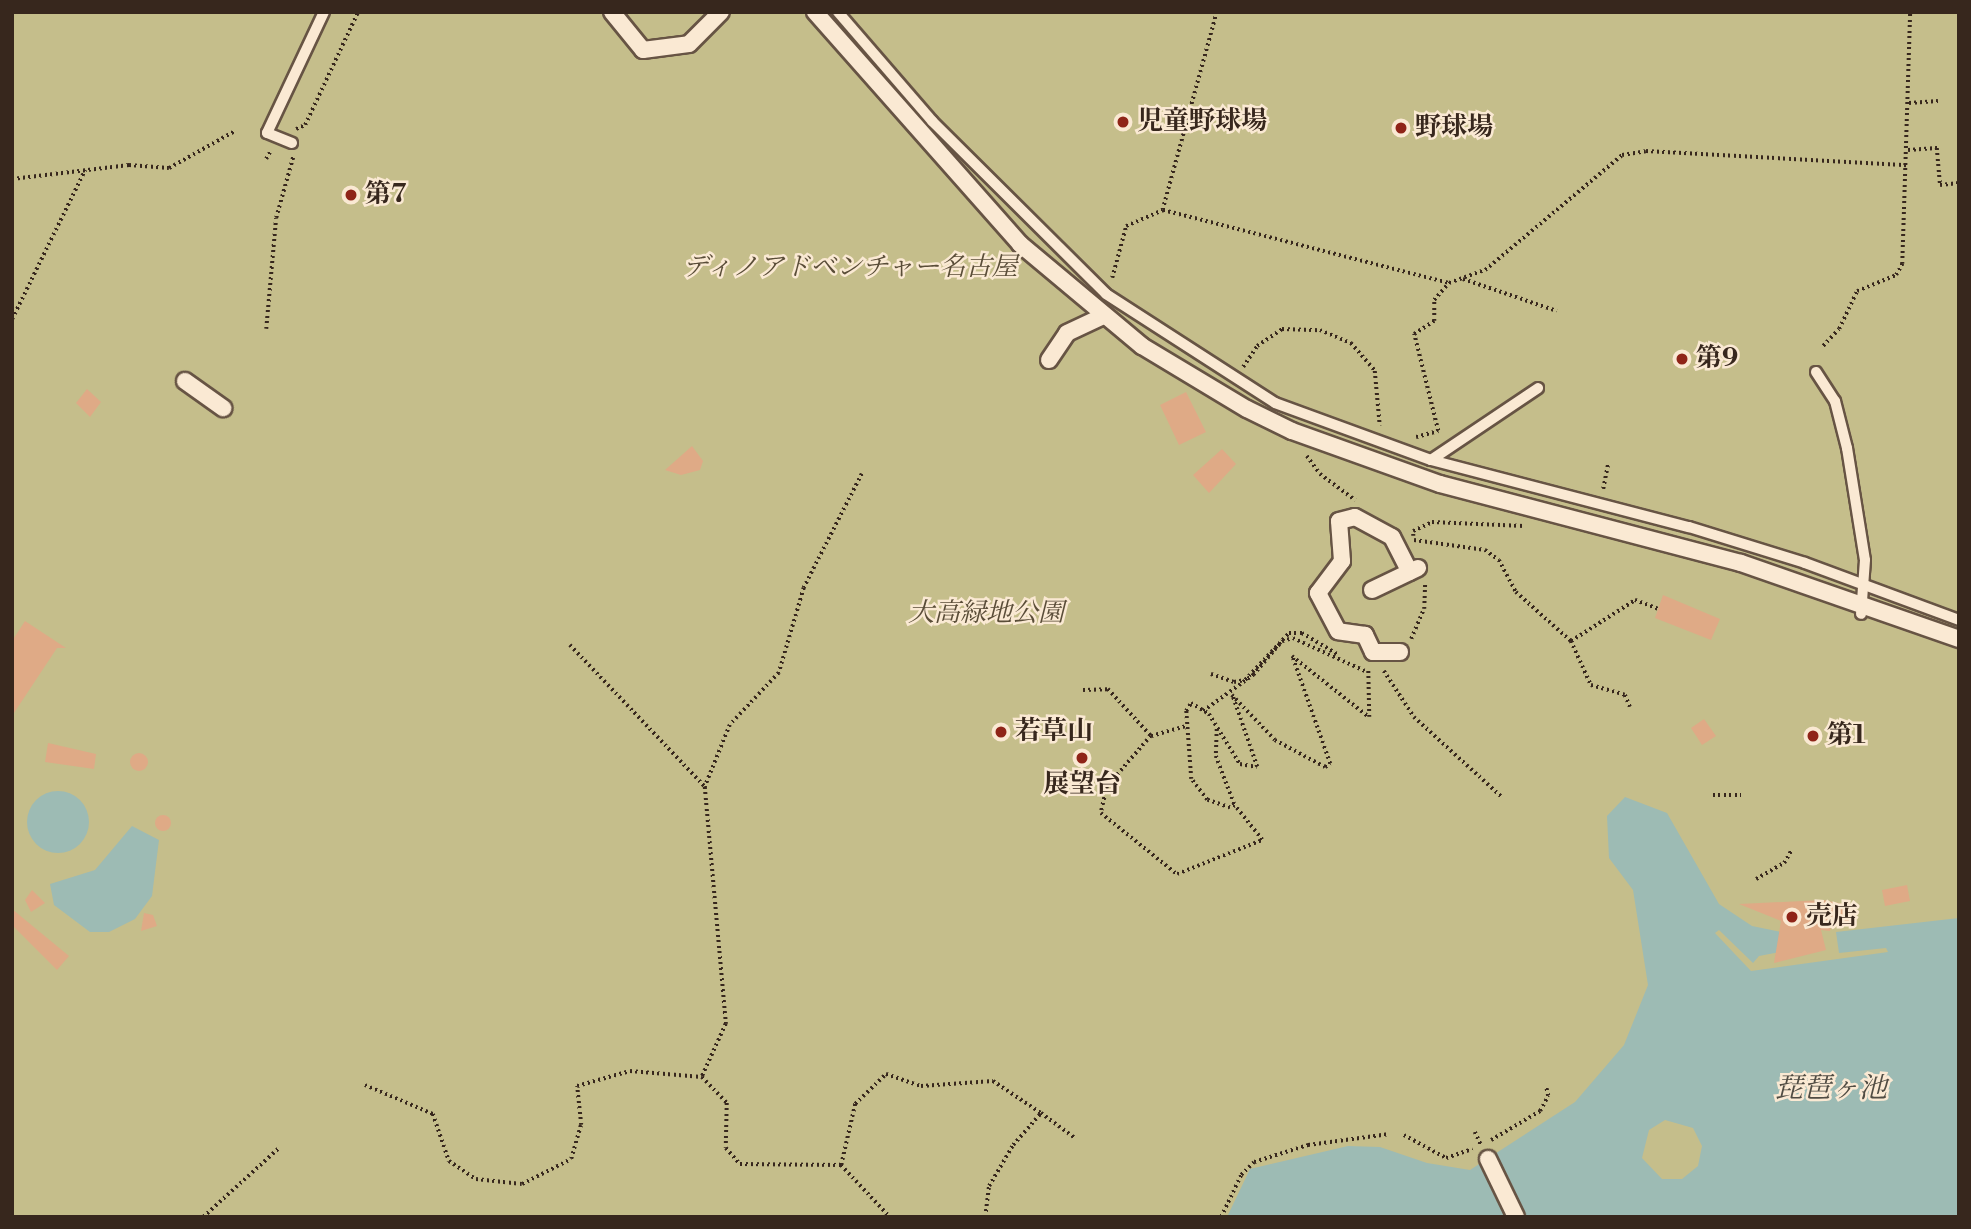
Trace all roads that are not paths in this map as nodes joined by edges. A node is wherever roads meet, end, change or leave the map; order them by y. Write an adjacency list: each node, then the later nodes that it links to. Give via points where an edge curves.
1 (324, 12): 6 (lane, via 267,133)
2 (612, 12): 3 (street, via 643,50 689,44)
3 (721, 12)
4 (815, 12): 7 (street, via 1020,244)
5 (838, 12): 13 (lane, via 932,121 1106,294 1275,402)
6 (292, 143)
7 (1103, 316): 8 (street, via 1067,333); 16 (street, via 1142,346 1287,429 1440,484 1741,563)
8 (1049, 360)
9 (1816, 372): 14 (lane, via 1835,401 1847,448 1865,560)
10 (185, 381): 12 (street)
11 (1538, 388): 13 (lane)
12 (223, 408)
13 (1431, 460): 14 (lane, via 1689,527)
14 (1863, 585): 16 (lane); 17 (lane)
15 (1372, 590): 19 (street, via 1415,569 1392,537 1354,517 1339,521 1342,561 1318,593 1338,631 1365,635 1373,652)
16 (1861, 608): 18 (street)
17 (1959, 620)
18 (1959, 639)
19 (1400, 652)
20 (1488, 1159): 21 (street)
21 (1516, 1217)

